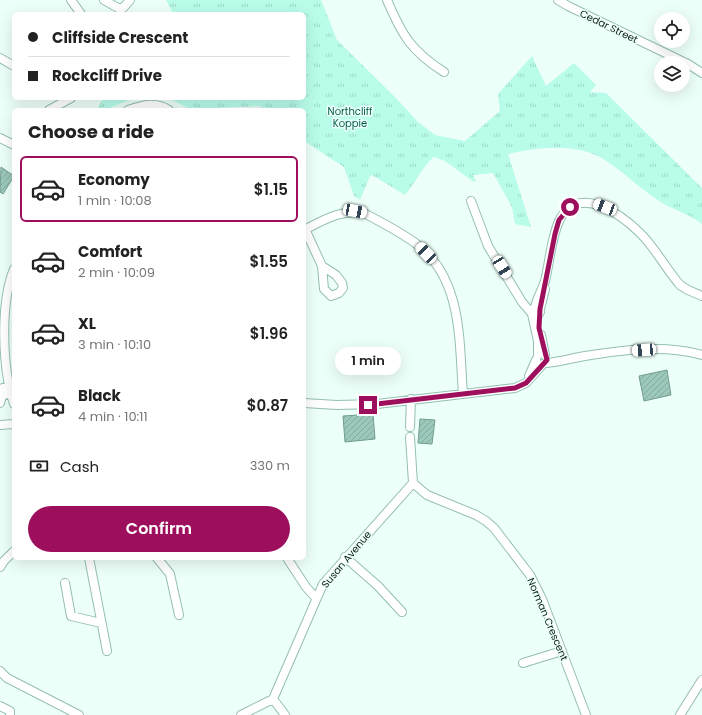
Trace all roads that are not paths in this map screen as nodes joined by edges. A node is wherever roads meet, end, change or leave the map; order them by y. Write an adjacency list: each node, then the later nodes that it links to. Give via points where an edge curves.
1 (71, 0): 6 (street)
2 (104, 0): 3 (street, via 123,8)
3 (130, 0)
4 (387, 0): 9 (street, via 401,32 412,47)
5 (558, 0): 10 (street, Cedar Street)
6 (80, 12)
7 (0, 58): 8 (street)
8 (12, 65)
9 (444, 72)
10 (702, 73)
11 (67, 100): 12 (street)
12 (53, 108)
13 (136, 108): 14 (street, via 153,104)
14 (165, 108)
15 (0, 138): 16 (street)
16 (12, 144)
17 (471, 201): 24 (street, via 488,246 522,302)
18 (306, 230): 29 (street, via 335,215 346,212 364,213 419,246 433,260 446,280 454,300)
19 (306, 232): 20 (street)
20 (322, 266)
21 (12, 271): 22 (street)
22 (4, 279): 28 (street, via 2,342)
23 (702, 296): 24 (street, via 680,285 641,234 605,207 585,202 570,207 559,220 544,294)
24 (535, 311): 26 (street)
25 (702, 355): 26 (street, via 663,349 619,351 558,362)
26 (542, 359): 29 (street, via 528,381 515,388)
27 (0, 389): 28 (street)
28 (10, 389): 30 (street); 32 (street, via 2,396)
29 (463, 394): 31 (street)
30 (12, 396)
31 (411, 399): 33 (street, via 377,404); 34 (street)
32 (0, 403)
33 (306, 403)
34 (410, 427)
35 (410, 437): 36 (street)
36 (413, 483): 38 (street, Susan Avenue); 49 (street, Norman Crescent, via 427,494 476,515 494,528 530,575)
37 (12, 553): 42 (street)
38 (345, 557): 44 (street, Susan Avenue, via 323,584); 45 (street, via 378,586)
39 (90, 560): 47 (street)
40 (159, 560): 46 (street, via 170,574)
41 (288, 560): 44 (street)
42 (0, 567)
43 (65, 583): 47 (street, via 71,616)
44 (316, 598): 53 (street, Susan Avenue)
45 (402, 612)
46 (179, 614)
47 (101, 623): 48 (street)
48 (107, 651)
49 (562, 651): 50 (street); 59 (street, Norman Crescent)
50 (523, 663)
51 (0, 671): 56 (street, via 7,678)
52 (702, 680): 60 (street)
53 (273, 699): 57 (street); 58 (street)
54 (0, 706): 55 (street, via 10,711)
55 (10, 715)
56 (79, 715)
57 (241, 715)
58 (286, 715)
59 (586, 715)
60 (680, 715)

